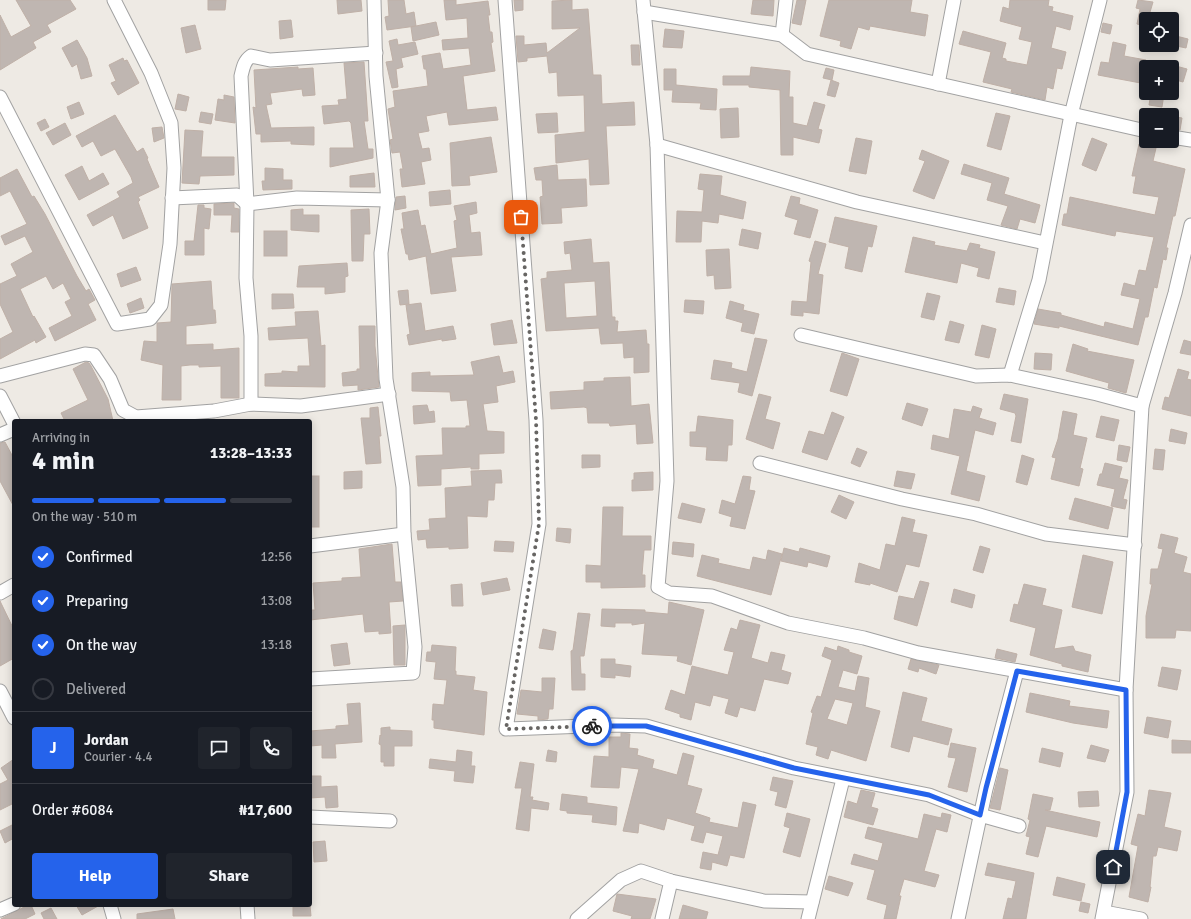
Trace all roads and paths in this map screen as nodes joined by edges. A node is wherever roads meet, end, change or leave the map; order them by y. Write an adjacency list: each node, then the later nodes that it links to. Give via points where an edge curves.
1 (114, 0): 18 (street, via 151,73 171,123 174,168)
2 (374, 0): 9 (street)
3 (505, 0): 44 (street, via 536,412 539,524 506,729 646,726 794,768)
4 (786, 0): 8 (street)
5 (954, 0): 10 (street)
6 (1100, 0): 12 (street)
7 (644, 6): 8 (street); 17 (street)
8 (782, 35): 10 (street, via 807,54)
9 (376, 53): 19 (street); 20 (street, via 270,60 251,56 247,59 241,76)
10 (938, 84): 12 (street)
11 (0, 97): 13 (street)
12 (1071, 115): 14 (street); 22 (street)
13 (4, 116): 18 (street, via 117,324 150,320 161,305 170,244)
14 (1139, 130)
15 (1179, 138): 16 (street)
16 (1191, 140)
17 (657, 145): 22 (street, via 857,202); 39 (street, via 667,481 658,587 670,593 712,596 788,623 864,638 918,653)
18 (172, 198): 20 (street, via 237,195)
19 (388, 200): 20 (street, via 297,198); 26 (street, via 381,253)
20 (247, 204): 28 (street, via 246,278 251,336)
21 (1191, 225): 29 (street, via 1175,293)
22 (1045, 243): 24 (street, via 1039,280)
23 (801, 335): 24 (street, via 976,376)
24 (1010, 375): 29 (street)
25 (0, 376): 28 (street, via 85,354 94,354 110,378 124,410 136,417 214,412)
26 (389, 394): 28 (street, via 301,406); 34 (street, via 403,487)
27 (0, 396): 30 (street)
28 (251, 404)
29 (1142, 406): 35 (street)
30 (12, 419)
31 (12, 429): 32 (street)
32 (0, 435)
33 (760, 463): 35 (street, via 902,499 976,514 1046,534)
34 (404, 534): 36 (street); 40 (street, via 414,647 413,673)
35 (1135, 545): 41 (street)
36 (312, 546)
37 (12, 586): 38 (street)
38 (0, 593)
39 (1017, 671): 41 (street); 45 (street)
40 (312, 679)
41 (1126, 690): 55 (street, via 1127,792)
42 (0, 691): 43 (street)
43 (12, 714)
44 (843, 779): 45 (street, via 929,795); 50 (street)
45 (980, 815): 48 (street); 61 (street)
46 (312, 817): 47 (street)
47 (390, 821)
48 (1019, 826)
49 (671, 881): 50 (street, via 764,901); 58 (street, via 641,871 621,880); 59 (street)
50 (812, 902): 60 (street)
51 (12, 905): 54 (street)
52 (111, 907): 56 (street)
53 (246, 907): 57 (street)
54 (0, 910)
55 (1103, 916): 62 (street)
56 (114, 919)
57 (248, 919)
58 (577, 919)
59 (662, 919)
60 (808, 919)
61 (958, 919)
62 (1141, 919)

